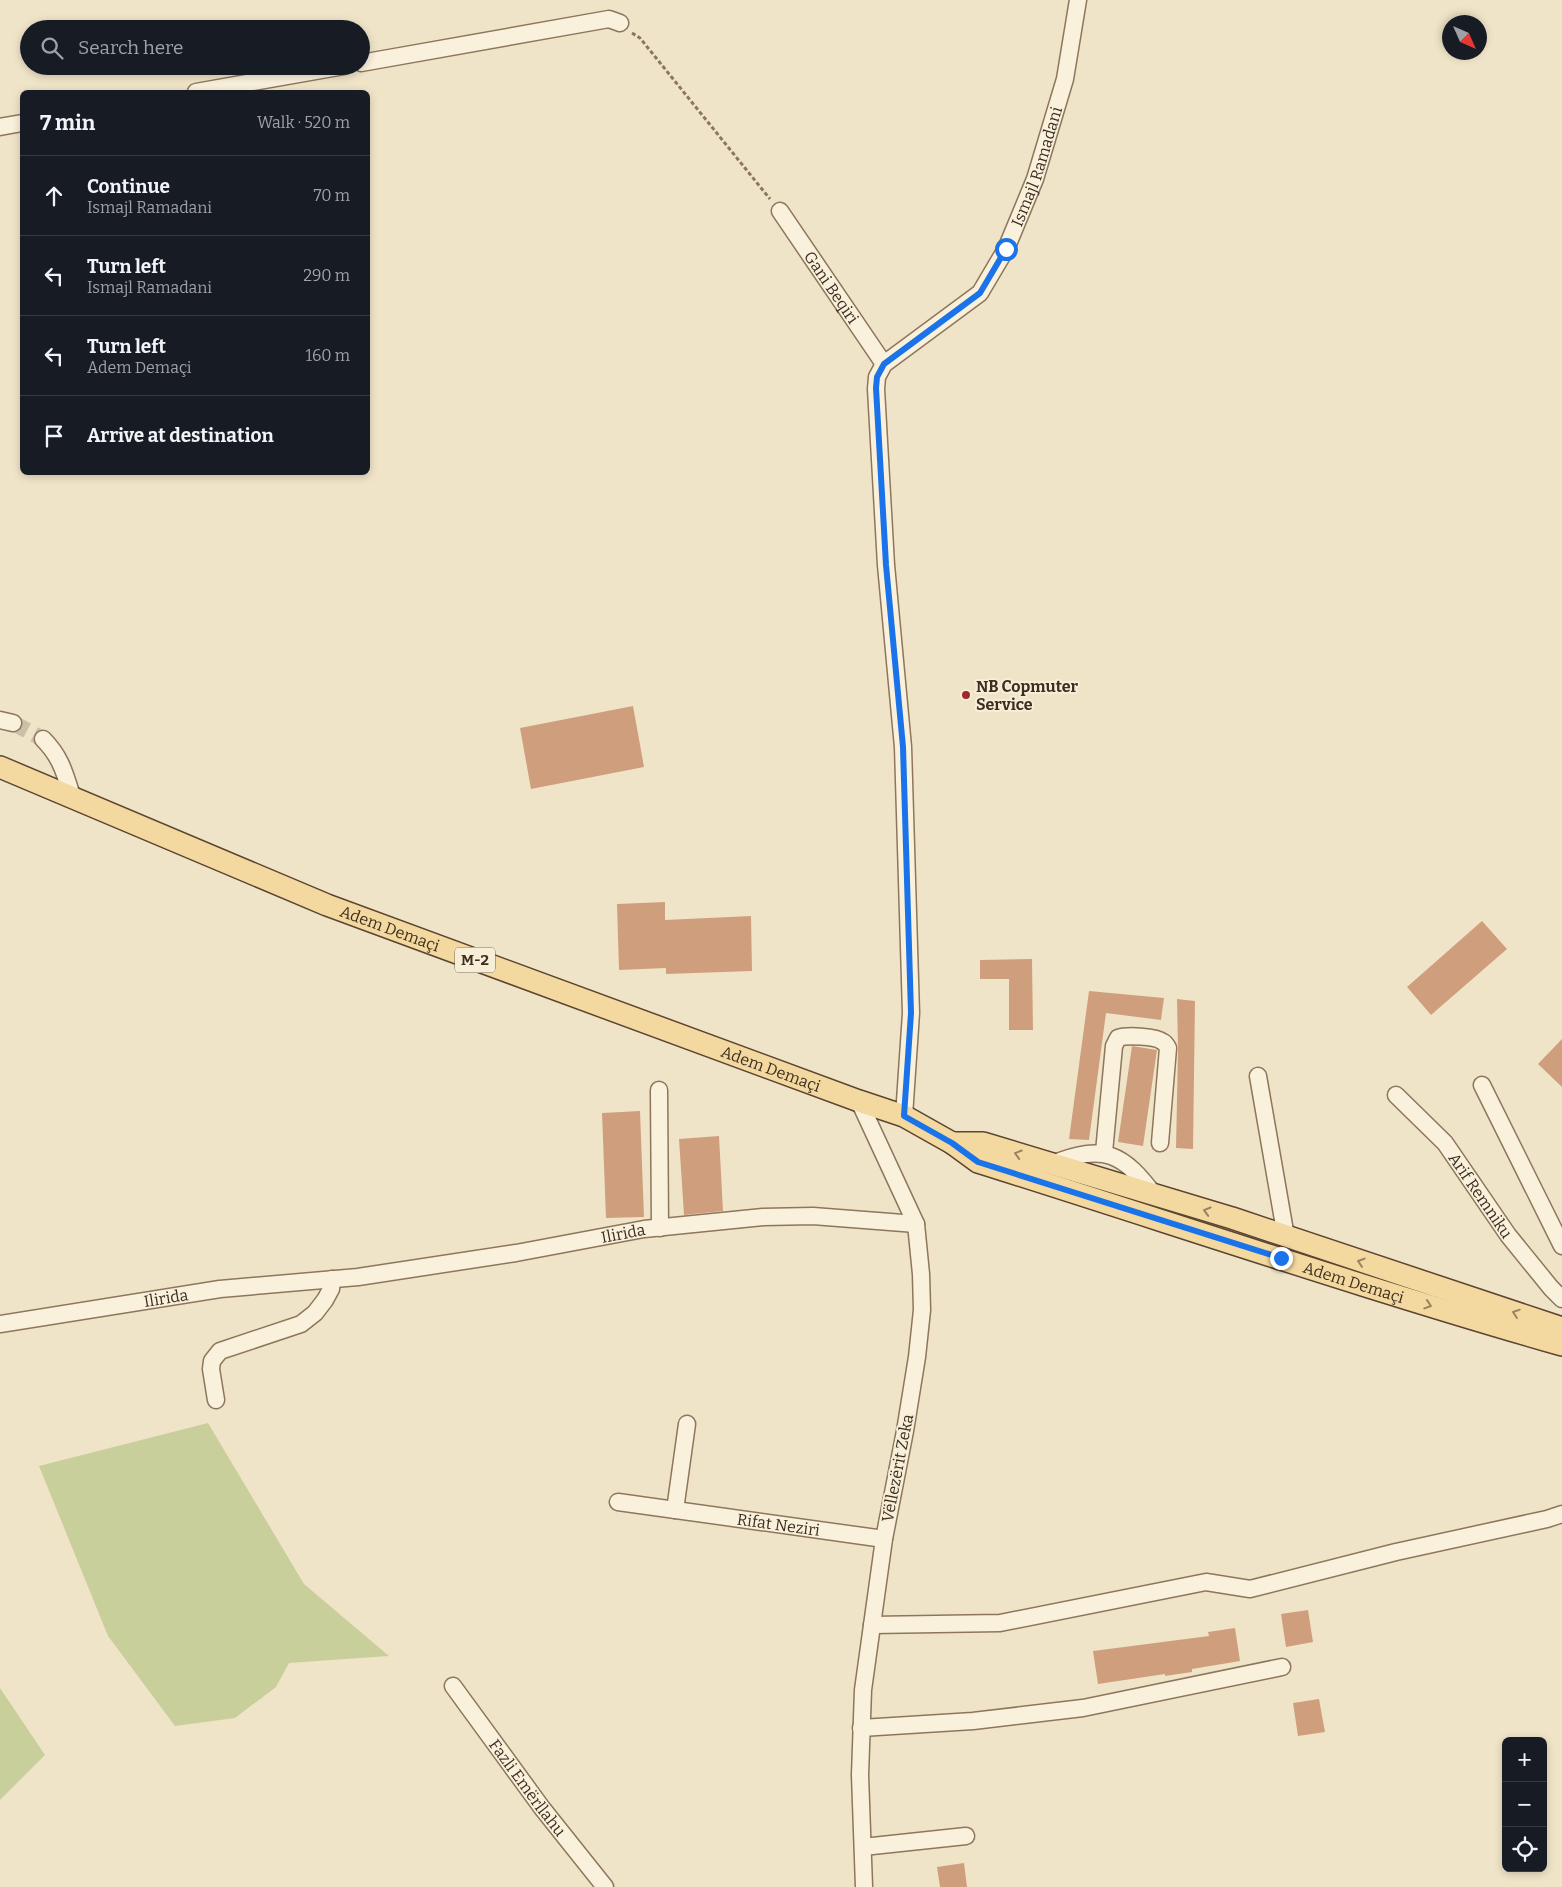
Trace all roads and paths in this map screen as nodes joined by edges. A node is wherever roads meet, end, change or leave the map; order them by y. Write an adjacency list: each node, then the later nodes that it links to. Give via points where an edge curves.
1 (1078, 0): 9 (street, Ismajl Ramadani, via 1062,88 1035,179 1006,249 980,293)
2 (620, 23): 3 (street, via 609,19); 8 (path, via 640,38)
3 (370, 61)
4 (293, 75): 5 (street)
5 (207, 90)
6 (20, 123): 7 (street)
7 (0, 127)
8 (780, 211): 9 (street, Gani Beqiri)
9 (884, 364): 18 (street, via 877,377 876,388 886,565 903,747 910,1003)
10 (43, 739): 12 (street, via 61,762)
11 (0, 767): 12 (main road, Adem Demaçi / M-2)
12 (73, 799): 17 (main road, Adem Demaçi / M-2, via 327,906)
13 (1258, 1076): 26 (street)
14 (1482, 1085): 27 (street)
15 (659, 1090): 25 (street)
16 (1396, 1095): 29 (street, Arif Remniku, via 1445,1143 1508,1235)
17 (859, 1101): 18 (main road, Adem Demaçi / M-2); 24 (street, Vëllezërit Zeka)
18 (904, 1116): 20 (main road, Adem Demaçi / M-2)
19 (1160, 1142): 21 (street, via 1168,1048 1158,1040 1125,1036 1118,1038 1114,1046)
20 (952, 1143): 22 (main road, Adem Demaçi / M-2, one-way to 20, via 983,1143); 32 (main road, Adem Demaçi / M-2, one-way to 32, via 978,1162)
21 (1104, 1152): 22 (street, via 1082,1154); 23 (street, via 1127,1163)
22 (1052, 1164): 23 (main road, Adem Demaçi / M-2)
23 (1155, 1196): 26 (main road, Adem Demaçi / M-2, one-way to 23)
24 (916, 1224): 25 (street, Ilirida, via 813,1216 763,1217); 38 (street, Vëllezërit Zeka, via 921,1274 920,1329)
25 (660, 1228): 28 (street, Ilirida, via 516,1253)
26 (1286, 1237): 31 (main road, Adem Demaçi / M-2, one-way to 26)
27 (1562, 1246)
28 (332, 1279): 30 (street, Ilirida, via 220,1288); 33 (street, via 324,1300 301,1324 220,1351 212,1361 211,1369)
29 (1562, 1299)
30 (0, 1324)
31 (1562, 1328)
32 (1562, 1345)
33 (216, 1400)
34 (687, 1424): 36 (street)
35 (618, 1502): 36 (street, Rifat Neziri)
36 (675, 1510): 38 (street, Rifat Neziri)
37 (1562, 1514): 39 (street, via 1250,1589 1206,1582 1000,1623)
38 (884, 1539): 39 (street, Vëllezërit Zeka)
39 (872, 1625): 42 (street, Vëllezërit Zeka)
40 (1282, 1667): 42 (street, via 1083,1708 973,1721)
41 (453, 1686): 45 (street, Fazli Emërllahu, via 542,1808)
42 (861, 1728): 44 (street, Vëllezërit Zeka)
43 (966, 1836): 44 (street)
44 (863, 1847): 46 (street, Vëllezërit Zeka)
45 (605, 1887)
46 (864, 1887)

